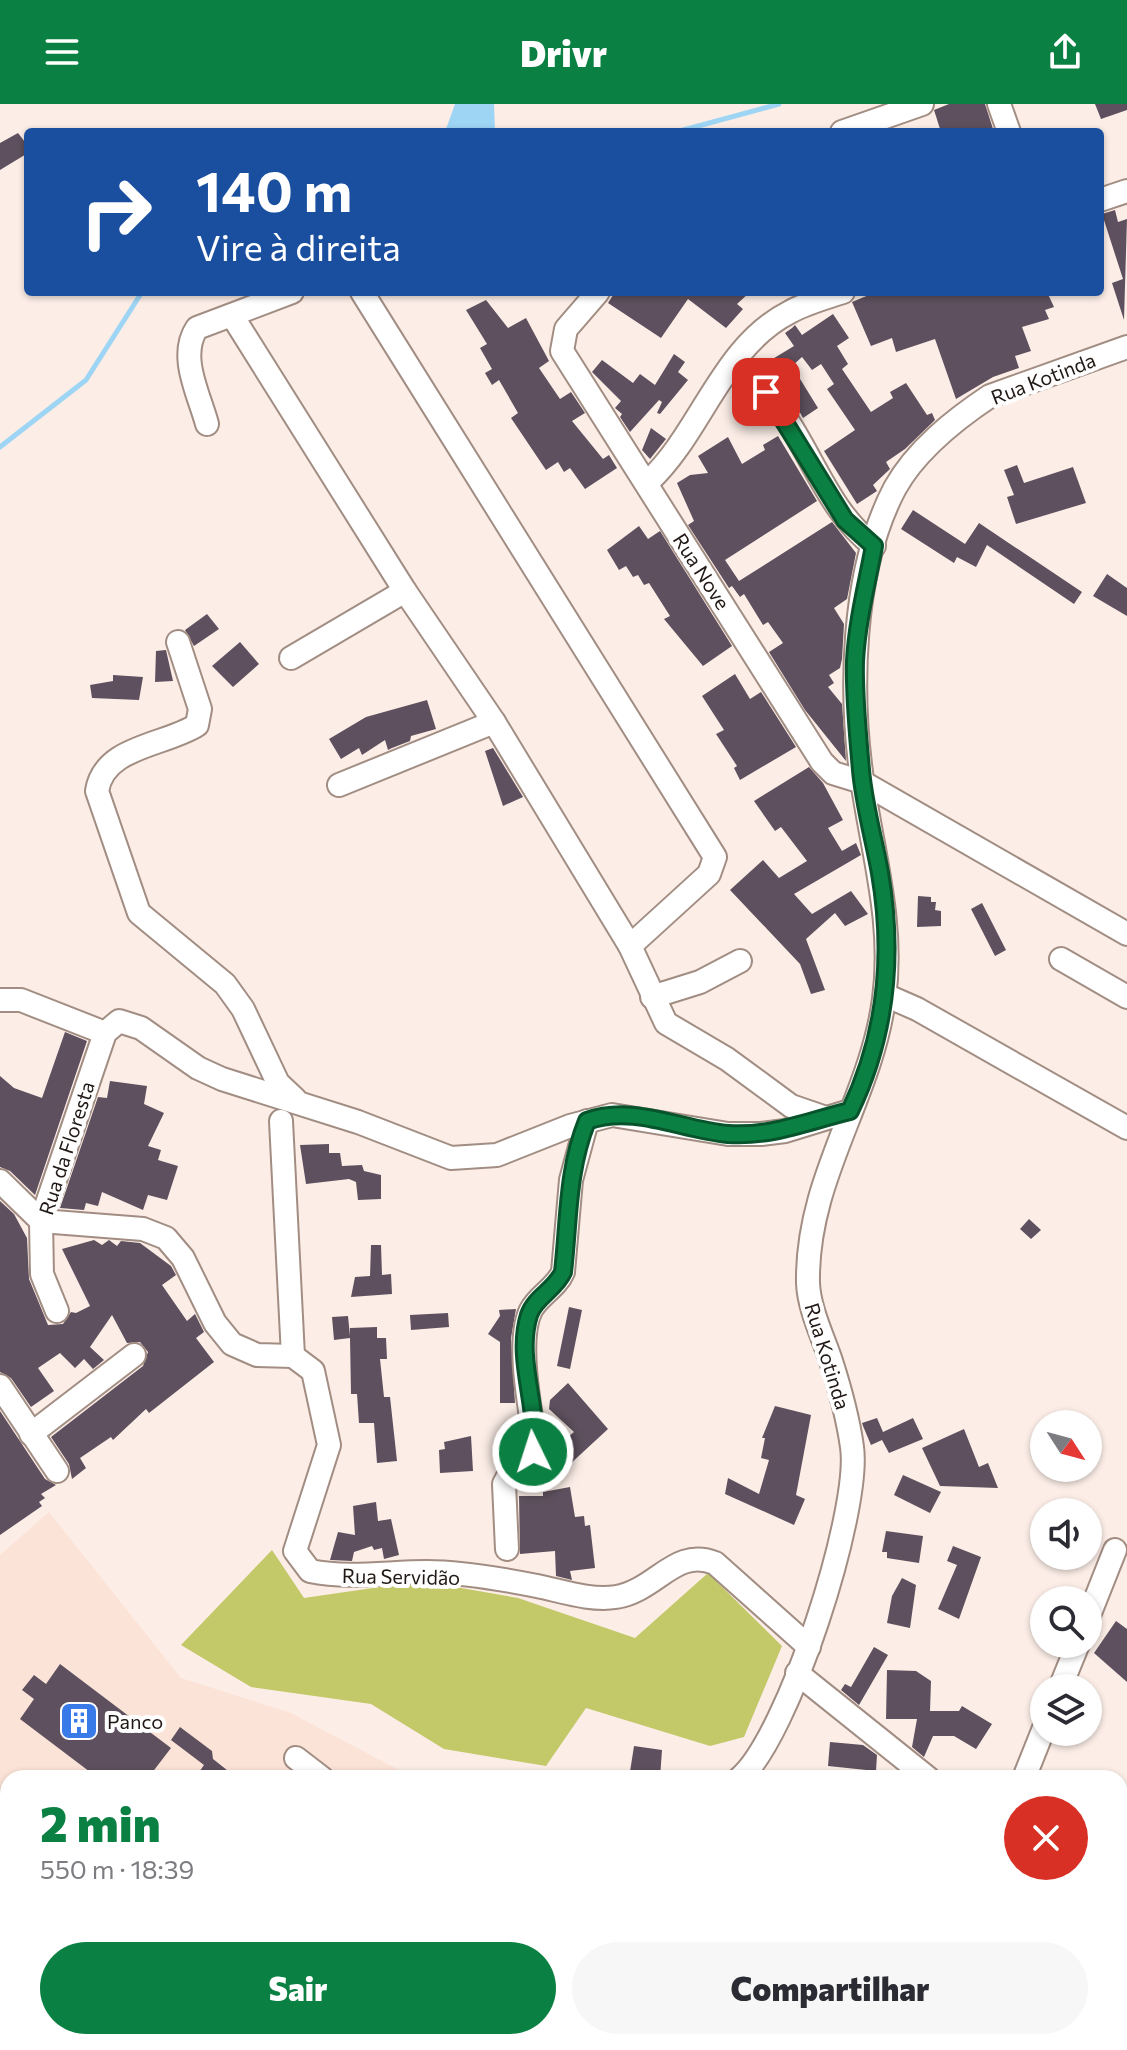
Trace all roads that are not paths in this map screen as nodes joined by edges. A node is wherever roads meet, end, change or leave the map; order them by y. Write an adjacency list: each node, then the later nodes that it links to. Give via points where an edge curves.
1 (922, 104): 3 (street)
2 (999, 104): 4 (street)
3 (853, 128)
4 (1008, 128)
5 (1127, 191): 6 (street)
6 (1104, 199)
7 (283, 296): 11 (street)
8 (364, 296): 24 (street, via 715,857 709,874)
9 (595, 296): 15 (street, Rua Nove, via 566,329 562,351 619,446)
10 (832, 296): 15 (street, via 789,312 755,339)
11 (233, 317): 14 (street, via 197,328 187,351); 17 (street)
12 (1127, 347): 16 (street, Rua Kotinda, via 990,396 941,432 896,485)
13 (760, 387): 16 (street, via 786,420 845,520)
14 (207, 424)
15 (648, 482): 21 (street, Rua Nove, via 822,762 833,773)
16 (874, 546): 21 (street, Rua Kotinda, via 855,659)
17 (405, 591): 19 (street); 20 (street)
18 (178, 642): 32 (street, via 200,709 197,725 115,760 103,770 97,791 139,913 225,984 243,1009 278,1083)
19 (291, 658)
20 (494, 722): 22 (street); 24 (street)
21 (862, 782): 23 (street, Rua Nove); 27 (street, Rua Kotinda, via 887,916)
22 (339, 785)
23 (1127, 934)
24 (630, 946): 28 (street)
25 (1061, 959): 29 (street)
26 (740, 961): 28 (street, via 700,982)
27 (885, 995): 33 (street, Rua Kotinda, via 875,1048); 37 (street)
28 (652, 997): 34 (street, via 666,1023 791,1106)
29 (1127, 997)
30 (0, 1000): 31 (street, via 21,1000)
31 (105, 1033): 32 (street, via 119,1021 132,1024 212,1075); 39 (street, Rua da Floresta)
32 (299, 1103): 36 (street, via 451,1158 497,1155)
33 (850, 1111): 34 (street); 49 (street, Rua Kotinda, via 820,1191 808,1288 845,1408 853,1476)
34 (823, 1117): 36 (street, via 761,1134 704,1131 629,1115)
35 (281, 1121): 42 (street)
36 (587, 1121): 46 (street, via 568,1200 563,1272 536,1303 526,1327 535,1442 529,1459 513,1467 504,1484)
37 (1127, 1128)
38 (2, 1188): 39 (street)
39 (41, 1221): 40 (street, Rua da Floresta, via 42,1274); 42 (street, via 158,1233 183,1258 215,1323 232,1344 257,1355)
40 (57, 1311)
41 (134, 1355): 44 (street)
42 (293, 1356): 49 (street, Rua Servidão, via 313,1371 329,1434 325,1466 295,1551 310,1571 348,1576 428,1572 594,1598 640,1591 686,1559 699,1557 715,1563)
43 (0, 1386): 44 (street)
44 (31, 1434): 45 (street)
45 (57, 1471)
46 (507, 1549)
47 (1115, 1550): 48 (street)
48 (1101, 1586)
49 (809, 1647): 50 (street, Rua Kotinda)
50 (797, 1673): 54 (street, Rua Kotinda, via 766,1749); 55 (street)
51 (1037, 1746): 56 (street)
52 (296, 1758): 53 (street)
53 (312, 1770)
54 (747, 1770)
55 (918, 1770)
56 (1027, 1770)

